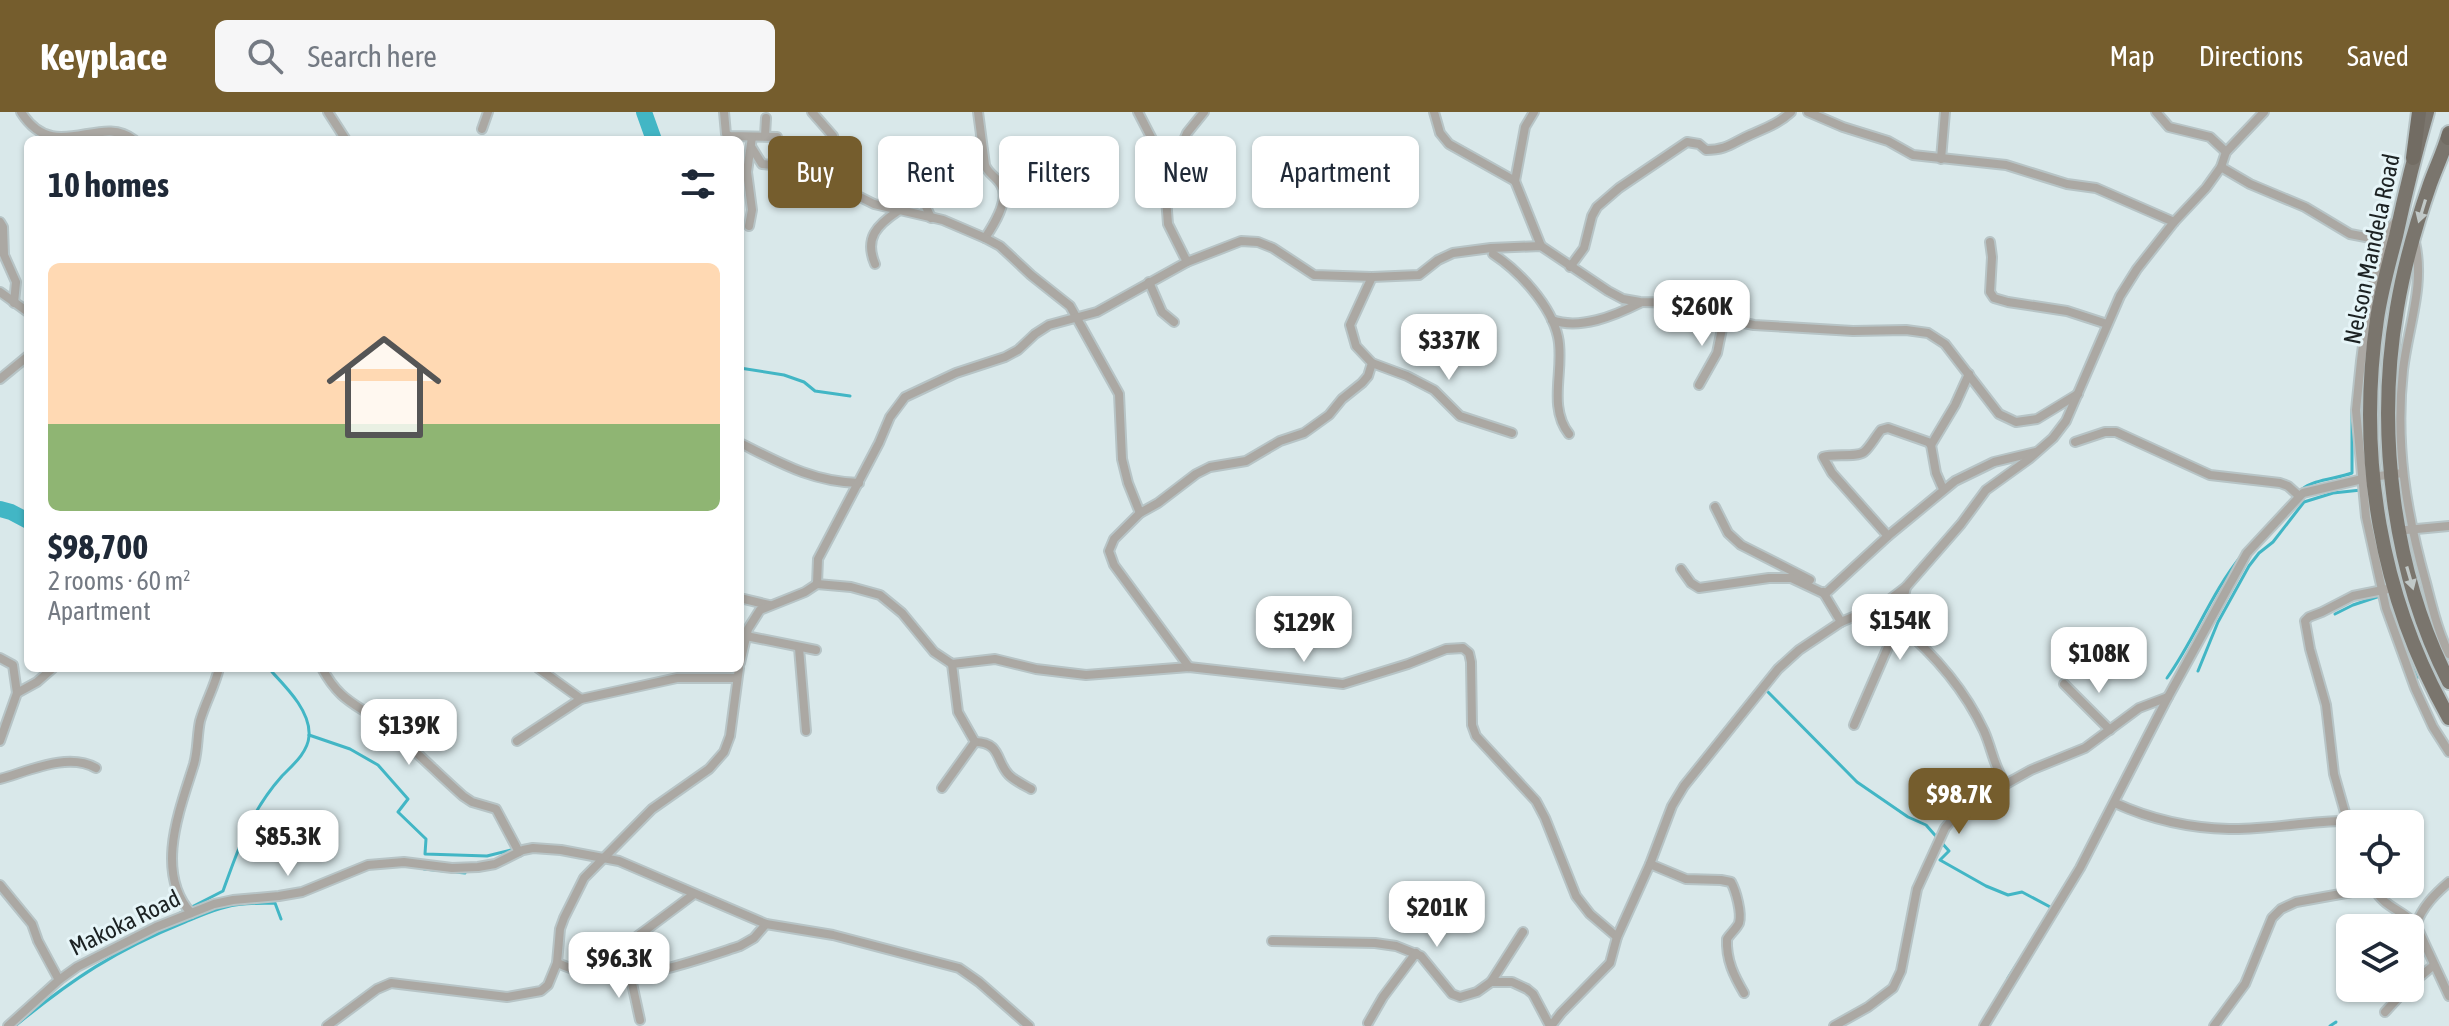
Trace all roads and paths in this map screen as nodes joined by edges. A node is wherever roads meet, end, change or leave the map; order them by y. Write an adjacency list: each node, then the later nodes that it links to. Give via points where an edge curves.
1 (21, 112): 21 (street, via 44,135)
2 (328, 112): 24 (street)
3 (488, 112): 19 (street)
4 (724, 112): 25 (street)
5 (812, 112): 28 (street)
6 (978, 112): 48 (street, via 985,165 1003,191 999,213)
7 (1138, 112): 29 (street)
8 (1204, 112): 30 (street)
9 (1434, 112): 39 (street, via 1449,144)
10 (1534, 112): 39 (street, via 1525,127)
11 (1791, 112): 55 (street, via 1727,148 1706,150 1687,142 1651,165 1597,207 1584,248)
12 (1808, 112): 36 (street, via 1913,155)
13 (1945, 112): 36 (street)
14 (2156, 112): 34 (street, via 2169,127 2210,137)
15 (2264, 112): 34 (street)
16 (2419, 112): 35 (highway)
17 (2427, 112): 35 (main road, Nelson Mandela Road)
18 (766, 118): 26 (street)
19 (482, 129)
20 (2449, 135): 79 (main road, Nelson Mandela Road, one-way to 79, via 2397,307 2389,418)
21 (70, 136)
22 (70, 136): 23 (street, via 114,129)
23 (128, 136)
24 (343, 136)
25 (730, 136)
26 (765, 136): 27 (street); 32 (street)
27 (768, 136)
28 (833, 136)
29 (1150, 136)
30 (1186, 136)
31 (744, 137): 32 (street)
32 (752, 137): 33 (street)
33 (752, 148): 37 (street); 47 (street, via 747,172)
34 (2226, 152): 38 (street)
35 (2413, 158): 49 (main road, Nelson Mandela Road)
36 (1941, 159): 46 (street, via 2006,165 2096,188)
37 (768, 165)
38 (2221, 167): 46 (street); 49 (street, via 2350,234)
39 (1515, 181): 51 (street)
40 (862, 197): 43 (street)
41 (927, 208): 44 (street)
42 (1167, 208): 53 (street, via 1168,224)
43 (898, 211): 44 (street); 54 (street, via 875,231 870,245)
44 (931, 218): 48 (street)
45 (0, 222): 60 (street, via 4,255 16,282)
46 (2174, 222): 66 (street, via 2131,278)
47 (749, 226)
48 (985, 238): 62 (street, via 1062,298)
49 (2390, 241): 80 (main road, Nelson Mandela Road, via 2371,363)
50 (1990, 242): 66 (street, via 1994,298)
51 (1541, 246): 55 (street); 56 (street, via 1453,253 1419,275)
52 (1493, 254): 64 (street, via 1534,291)
53 (1187, 262): 56 (street, via 1241,241 1258,242 1314,275); 57 (street)
54 (875, 264)
55 (1570, 267): 59 (street, via 1623,299)
56 (1372, 277): 68 (street, via 1350,325 1356,346)
57 (1149, 282): 62 (street); 65 (street, via 1162,312)
58 (0, 292): 60 (street)
59 (1640, 302): 63 (street, via 1685,303); 64 (street, via 1584,323)
60 (14, 303): 61 (street)
61 (24, 309)
62 (1077, 318): 81 (street, via 1049,325 1012,354 905,397); 85 (street, via 1119,394 1122,459)
63 (1724, 319): 69 (street, via 1789,328 1920,331 1945,344); 71 (street, via 1717,353)
64 (1552, 320): 74 (street, via 1558,338 1558,396)
65 (1174, 322)
66 (2107, 324): 72 (street)
67 (24, 359): 70 (street)
68 (1372, 363): 73 (street, via 1421,383 1460,416); 85 (street, via 1362,383 1304,433 1246,461 1210,467)
69 (1969, 374): 72 (street, via 1999,414 2016,422 2037,419); 77 (street)
70 (0, 379)
71 (1699, 385)
72 (2078, 394): 78 (street, via 2066,421)
73 (1512, 433)
74 (1569, 434)
75 (2075, 442): 83 (street, via 2116,432 2204,473 2280,483)
76 (744, 445): 81 (street, via 810,476)
77 (1931, 445): 82 (street); 88 (street, via 1884,428 1864,452 1823,457)
78 (2037, 452): 82 (street, via 1982,467); 91 (street, via 1986,490)
79 (2397, 474): 80 (street); 87 (main road, Nelson Mandela Road)
80 (2367, 478): 83 (street); 92 (main road, Nelson Mandela Road)
81 (859, 483): 90 (street, via 818,559)
82 (1943, 489): 88 (street)
83 (2299, 496): 115 (street, via 2247,553)
84 (1715, 507): 93 (street, via 1741,545 1808,578)
85 (1140, 513): 105 (street, via 1114,539 1110,556)
86 (2449, 526): 87 (street)
87 (2405, 530): 102 (street); 112 (main road, Nelson Mandela Road, one-way to 112, via 2404,558)
88 (1888, 536): 93 (street)
89 (1681, 569): 93 (street, via 1699,588 1791,578)
90 (817, 584): 95 (street); 104 (street, via 880,595)
91 (1906, 587): 96 (street, via 1884,604); 97 (street)
92 (2387, 589): 117 (main road, Nelson Mandela Road); 124 (street, via 2415,688); 131 (street, via 2353,596 2305,621)
93 (1825, 594): 96 (street)
94 (744, 599): 95 (street)
95 (769, 605): 98 (street, via 755,616)
96 (1841, 622): 135 (street, via 1778,669 1740,715 1684,786)
97 (1898, 624): 118 (street); 127 (street, via 1927,648 1957,685)
98 (746, 636): 99 (street); 100 (street)
99 (744, 646)
100 (799, 648): 101 (street); 120 (street)
101 (816, 650)
102 (2449, 654)
103 (0, 658): 114 (street, via 13,665)
104 (952, 664): 105 (street, via 995,659 1086,675); 123 (street, via 958,712)
105 (1189, 667): 146 (street, via 1343,684 1463,648 1471,662 1476,736 1536,801 1576,896)
106 (48, 672): 114 (street)
107 (218, 672): 141 (street, via 173,846 175,885)
108 (324, 672): 133 (street, via 337,692 388,728 463,796 496,809)
109 (544, 672): 116 (street)
110 (738, 672): 111 (street)
111 (737, 678): 116 (street, via 677,678); 134 (street, via 724,752 709,769 652,809)
112 (2449, 682)
113 (2064, 684): 119 (street)
114 (17, 693): 121 (street)
115 (2168, 697): 119 (street, via 2146,704); 130 (street)
116 (581, 699): 122 (street)
117 (2449, 718)
118 (1854, 725)
119 (2110, 730): 127 (street, via 2085,748)
120 (806, 731)
121 (0, 741)
122 (517, 741)
123 (975, 742): 128 (street); 129 (street, via 993,748 1008,774)
124 (2449, 752)
125 (96, 768): 126 (street, via 69,761)
126 (0, 779)
127 (2005, 783): 167 (street, via 1961,809 1945,828 1917,889 1893,988)
128 (942, 788)
129 (1031, 789)
130 (2115, 803): 132 (street, via 2163,820 2215,828); 168 (street)
131 (2344, 810)
132 (2336, 825)
133 (519, 852): 134 (street, Makoka Road, via 539,848); 141 (street, Makoka Road, via 495,864 465,868 404,862 368,865 302,892 224,901)
134 (603, 857): 138 (street, Makoka Road); 151 (street, via 584,878 564,918)
135 (1650, 864): 146 (street); 157 (street, via 1686,879 1731,882 1739,920 1727,939 1727,956)
136 (2449, 882): 143 (street)
137 (0, 885): 155 (street, via 32,924)
138 (694, 894): 144 (street, Makoka Road); 147 (street)
139 (2336, 894): 169 (street, via 2296,902 2272,918 2245,984)
140 (2381, 898): 142 (street)
141 (191, 913): 155 (street, Makoka Road, via 134,937)
142 (2401, 914)
143 (2421, 914)
144 (766, 924): 154 (street, via 740,946); 165 (street, Makoka Road, via 833,935 959,968)
145 (1523, 932): 156 (street)
146 (1617, 937): 166 (street, via 1610,963)
147 (631, 941)
148 (1272, 941): 150 (street, via 1385,943)
149 (2424, 943): 152 (street)
150 (1416, 953): 156 (street, via 1452,994 1466,997); 162 (street)
151 (557, 963): 154 (street, via 589,974); 164 (street, via 541,991 515,996 391,983)
152 (2434, 965): 153 (street); 158 (street)
153 (2424, 973)
154 (630, 974): 161 (street)
155 (59, 980): 163 (street, Makoka Road)
156 (1491, 982): 166 (street, via 1512,982 1527,989)
157 (1744, 993)
158 (2449, 996)
159 (2394, 1002): 160 (street)
160 (2385, 1012)
161 (640, 1020)
162 (1368, 1023)
163 (8, 1026)
164 (327, 1026)
165 (1029, 1026)
166 (1550, 1026)
167 (1834, 1026)
168 (1984, 1026)
169 (2214, 1026)

